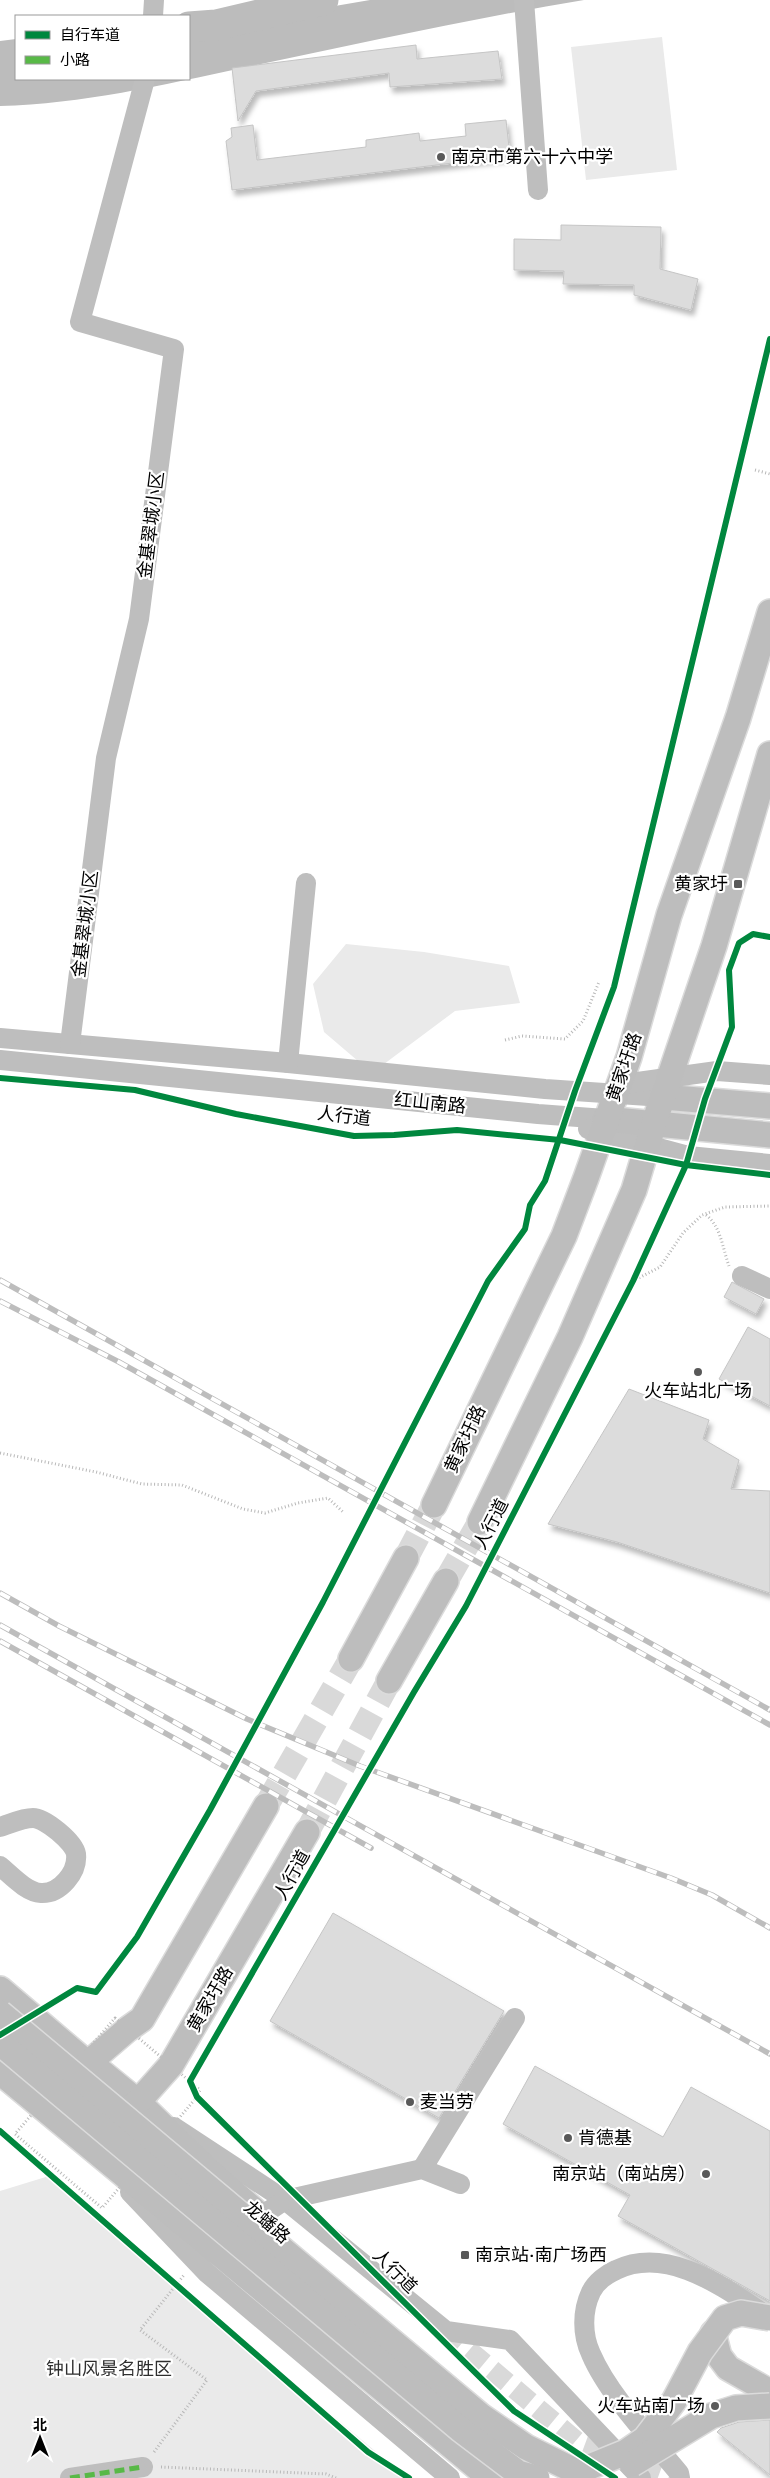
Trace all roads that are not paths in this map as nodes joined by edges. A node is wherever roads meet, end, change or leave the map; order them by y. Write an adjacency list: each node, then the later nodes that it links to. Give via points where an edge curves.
1 (154, 0): 3 (street)
2 (524, 0): 5 (street)
3 (153, 15)
4 (145, 80): 10 (street, 金基翠城小区, via 80,322 174,349 139,619 106,758)
5 (538, 190)
6 (770, 612): 15 (main road, 黄家圩路, via 738,718 669,915 633,1042)
7 (770, 754): 14 (main road, via 714,946)
8 (306, 883): 12 (street)
9 (0, 1038): 10 (street, 红山南路)
10 (70, 1044): 12 (street, 红山南路)
11 (0, 1060): 17 (street, 红山南路, via 538,1114)
12 (288, 1063): 15 (street, 红山南路, via 583,1092)
13 (770, 1075): 14 (street, via 717,1071)
14 (666, 1087): 15 (street); 16 (main road); 18 (main road)
15 (616, 1089): 17 (main road, 黄家圩路)
16 (770, 1106)
17 (603, 1125): 18 (main road, 红山南路); 23 (main road, 黄家圩路, via 564,1236)
18 (651, 1134): 19 (main road, 红山南路); 20 (street, via 688,1156); 24 (main road, via 634,1190 570,1336)
19 (770, 1135)
20 (770, 1164)
21 (742, 1276): 22 (street)
22 (770, 1289)
23 (434, 1505)
24 (480, 1522)
25 (406, 1558): 27 (main road)
26 (446, 1581): 28 (main road)
27 (351, 1659)
28 (389, 1681)
29 (266, 1806): 37 (main road, via 142,2019)
30 (0, 1827): 32 (street, via 27,1818 45,1821 72,1845 76,1854 75,1865 62,1885 42,1893 25,1886)
31 (307, 1832): 39 (main road, 黄家圩路, via 171,2065)
32 (0, 1866)
33 (0, 1989): 37 (main road, 龙蟠路)
34 (0, 2013): 48 (main road, 龙蟠路, bridge, via 482,2416 526,2446 577,2472 626,2452 645,2439 674,2401)
35 (514, 2018): 42 (street)
36 (0, 2043): 55 (main road, 龙蟠路, bridge, via 460,2429 518,2473)
37 (89, 2062): 39 (main road, 龙蟠路); 40 (main road)
38 (0, 2072): 40 (main road)
39 (138, 2102): 41 (main road, 黄家圩路); 44 (street); 45 (main road, 龙蟠路, via 208,2171)
40 (44, 2107): 41 (main road)
41 (84, 2140): 46 (main road)
42 (422, 2169): 43 (street); 44 (street)
43 (460, 2184)
44 (285, 2200): 45 (street); 58 (street, via 446,2331 510,2340)
45 (261, 2216): 46 (street); 56 (main road, 龙蟠路)
46 (205, 2254): 53 (street, via 207,2273); 54 (main road)
47 (770, 2318): 48 (main road, 龙蟠路, bridge, via 741,2313 725,2318); 59 (street, via 690,2270 669,2264 625,2266 610,2273 593,2288 584,2318 590,2354 610,2388)
48 (713, 2332): 49 (main road, via 719,2356 728,2368)
49 (770, 2392)
50 (770, 2406): 57 (main road, bridge, via 736,2408 711,2416 652,2453)
51 (143, 2466): 52 (street)
52 (70, 2478)
53 (450, 2478)
54 (490, 2478)
55 (537, 2478)
56 (568, 2478)
57 (602, 2478)
58 (641, 2478)
59 (680, 2478)

